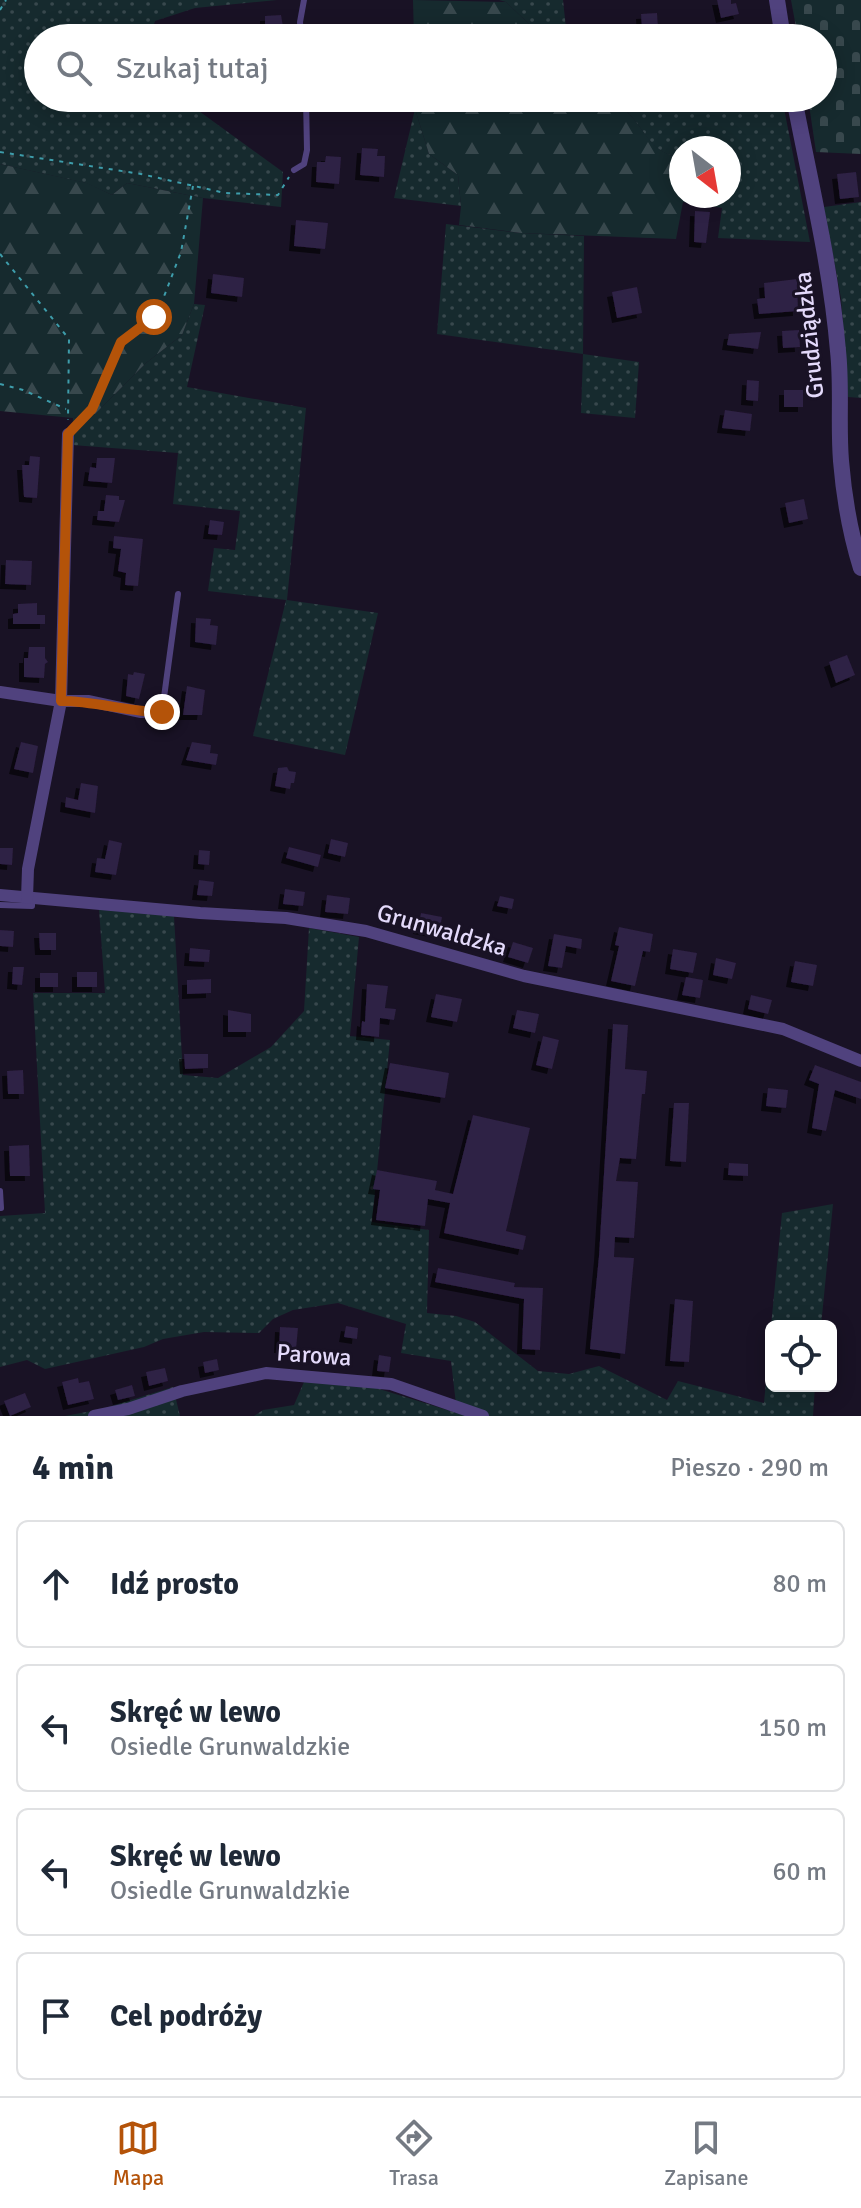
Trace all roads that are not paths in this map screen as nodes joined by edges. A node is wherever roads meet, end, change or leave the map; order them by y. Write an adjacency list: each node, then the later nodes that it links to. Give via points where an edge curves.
1 (304, 0): 3 (lane)
2 (777, 0): 4 (street)
3 (300, 24)
4 (781, 24)
5 (306, 112): 7 (lane, via 307,150 304,164)
6 (797, 112): 9 (street, Grudziądzka, via 833,301 840,458)
7 (294, 170)
8 (68, 434): 12 (street)
9 (861, 568)
10 (178, 594): 13 (lane)
11 (0, 692): 12 (street)
12 (61, 701): 13 (street); 15 (street, via 28,869)
13 (162, 712)
14 (0, 895): 15 (street, Grunwaldzka)
15 (30, 898): 16 (lane, via 32,906); 17 (street, Grunwaldzka, via 286,918 366,931 524,976 783,1029)
16 (0, 905)
17 (861, 1061)
18 (0, 1191): 19 (lane)
19 (1, 1208)
20 (94, 1416): 21 (street, Parowa, via 266,1373 391,1384)
21 (483, 1416)

